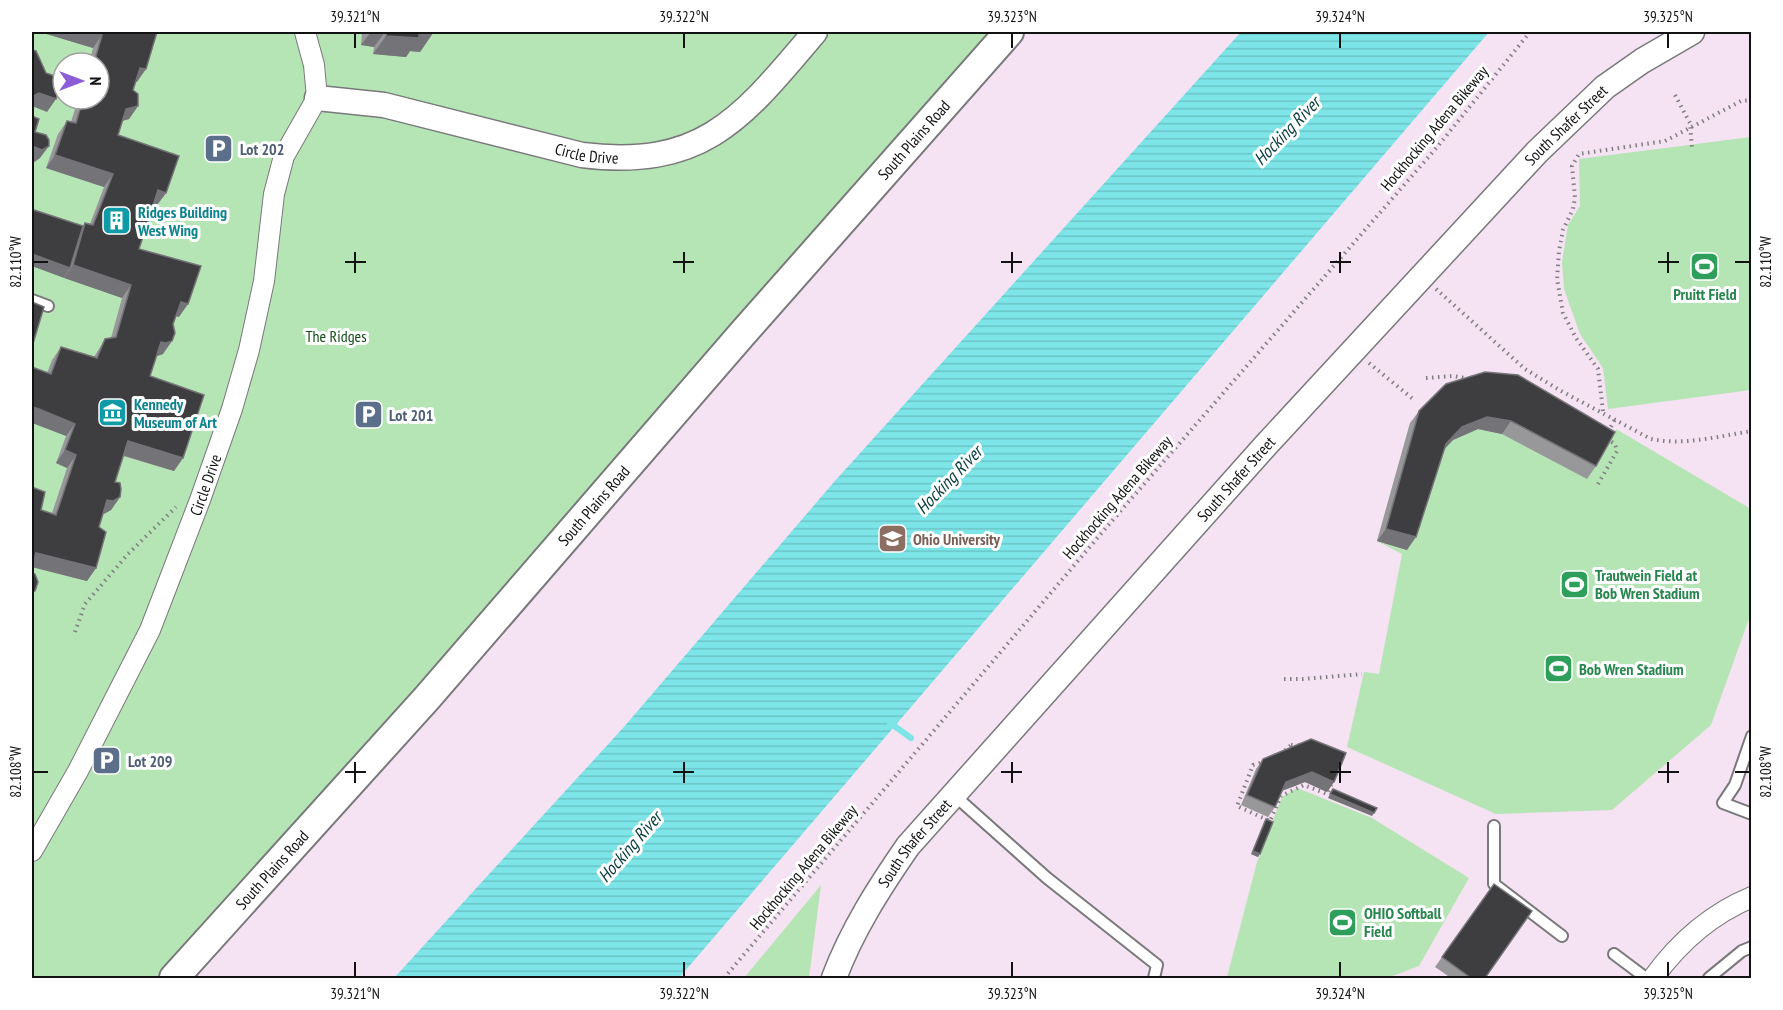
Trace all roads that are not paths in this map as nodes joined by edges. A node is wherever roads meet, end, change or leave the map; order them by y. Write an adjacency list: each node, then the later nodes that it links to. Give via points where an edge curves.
1 (305, 32): 5 (street)
2 (815, 32): 5 (street, Circle Drive, via 746,110 725,128 681,149 640,159 582,155 384,105)
3 (1009, 32): 17 (main road, South Plains Road, via 427,698)
4 (1692, 32): 9 (street, South Shafer Street, via 1605,87 1537,152 1266,445)
5 (317, 98): 12 (street, Circle Drive, via 284,156 274,194 264,281 249,350 200,500 150,630)
6 (32, 300): 7 (lane)
7 (48, 306)
8 (1752, 736): 10 (lane, via 1735,785 1723,803)
9 (953, 795): 18 (street, South Shafer Street, via 908,846 873,897); 19 (lane, via 1047,878 1156,965)
10 (1752, 814)
11 (1494, 826): 14 (lane, via 1494,884)
12 (32, 851)
13 (1752, 897): 21 (street, via 1700,926)
14 (1562, 936)
15 (1752, 947): 22 (lane)
16 (1614, 954): 20 (lane)
17 (174, 978)
18 (834, 978)
19 (1154, 978)
20 (1646, 978)
21 (1653, 978)
22 (1709, 978)

